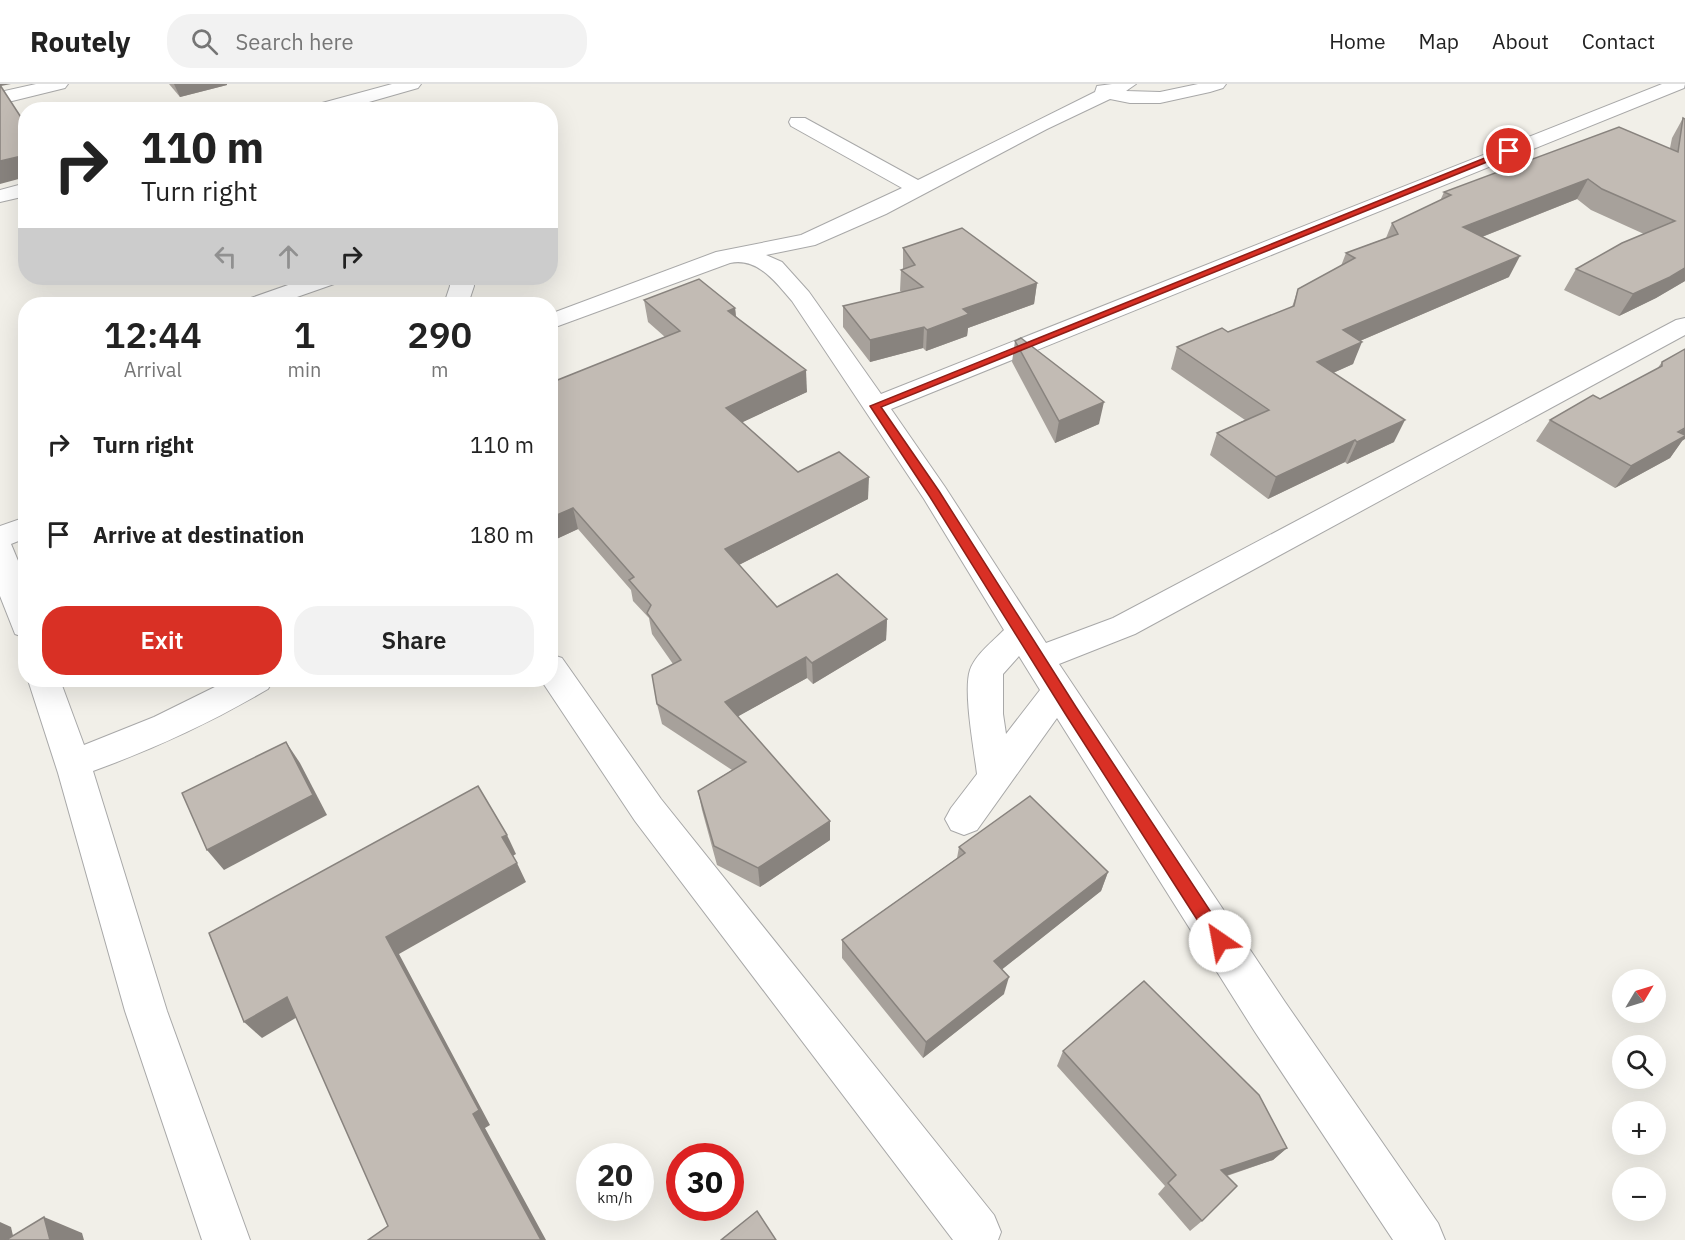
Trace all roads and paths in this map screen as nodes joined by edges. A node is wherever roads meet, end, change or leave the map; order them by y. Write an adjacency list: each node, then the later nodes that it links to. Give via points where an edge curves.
1 (59, 84): 6 (street)
2 (412, 84): 7 (street)
3 (1217, 84): 4 (street, via 1161,96 1133,97)
4 (1108, 87): 9 (street)
5 (1676, 89): 19 (street)
6 (0, 98)
7 (347, 102)
8 (798, 122): 9 (street)
9 (918, 189): 12 (street)
10 (18, 191): 11 (street)
11 (0, 196)
12 (807, 240): 13 (street); 14 (street, via 783,255)
13 (738, 254): 14 (street); 17 (street)
14 (774, 267): 19 (street, via 801,297)
15 (309, 285): 16 (street)
16 (276, 297)
17 (558, 319)
18 (1685, 325): 24 (street, via 1124,626)
19 (875, 406): 24 (street)
20 (18, 530): 21 (street)
21 (0, 537)
22 (0, 551): 23 (street)
23 (18, 603)
24 (1030, 646): 28 (street); 30 (street, via 986,671 986,714)
25 (558, 680): 32 (street, via 648,810)
26 (46, 687): 29 (street)
27 (244, 687): 29 (street, via 129,745)
28 (1058, 691): 30 (street); 34 (street)
29 (73, 763): 33 (street, via 146,1011)
30 (995, 776): 31 (street)
31 (964, 819)
32 (977, 1232)
33 (226, 1240)
34 (1421, 1240)

